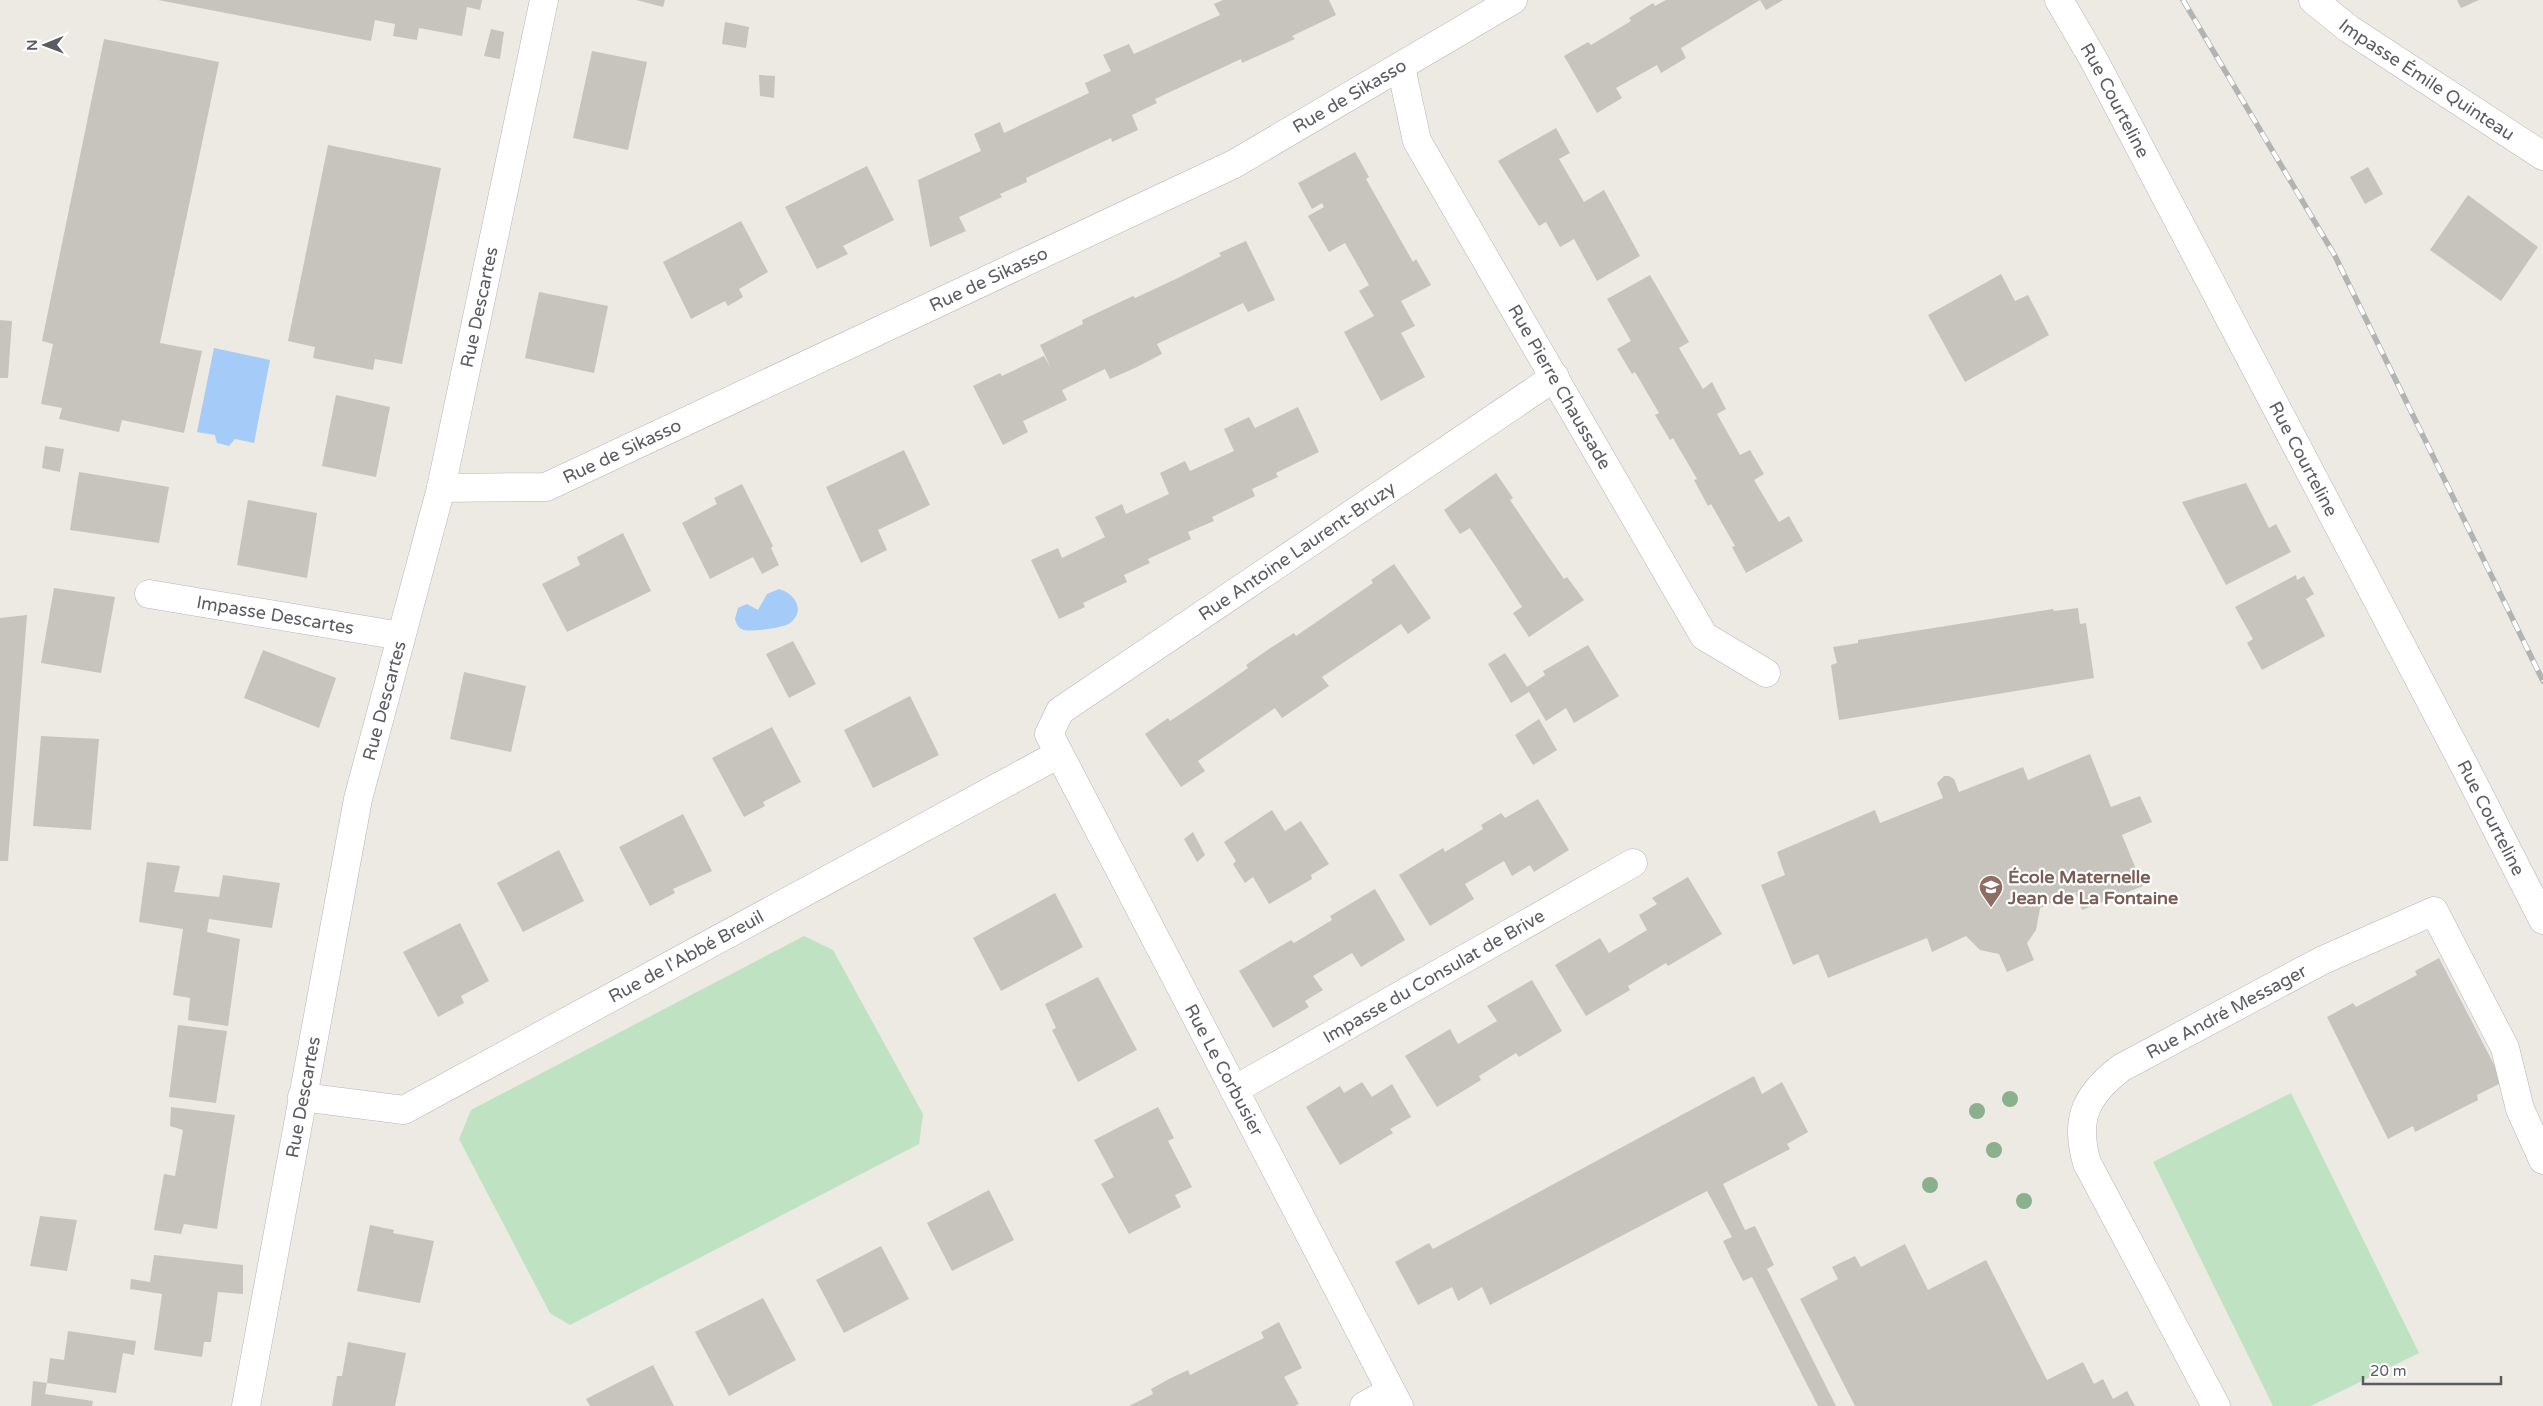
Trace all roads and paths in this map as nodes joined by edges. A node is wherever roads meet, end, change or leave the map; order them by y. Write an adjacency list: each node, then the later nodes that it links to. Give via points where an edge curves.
1 (544, 0): 8 (street, Rue Descartes)
2 (1513, 0): 5 (street, Rue de Sikasso)
3 (2058, 0): 14 (street, Rue Courteline, via 2095,62)
4 (2313, 0): 6 (street, Impasse Émile Quinteau, via 2349,29)
5 (1401, 68): 7 (street, Rue Pierre Chaussade, via 1417,141); 8 (street, Rue de Sikasso, via 1234,164 546,487)
6 (2543, 156)
7 (1556, 377): 11 (street, Rue Pierre Chaussade, via 1704,636); 12 (street, Rue Antoine Laurent-Bruzy, via 1060,711)
8 (441, 488): 10 (street, Rue Descartes)
9 (149, 594): 10 (street, Impasse Descartes)
10 (401, 636): 16 (street, Rue Descartes, via 358,799)
11 (1766, 673)
12 (1054, 744): 15 (street, Rue Le Corbusier); 16 (street, Rue de l'Abbé Breuil, via 404,1110)
13 (1633, 863): 15 (street, Impasse du Consulat de Brive)
14 (2543, 920)
15 (1234, 1090): 18 (street, Rue Le Corbusier)
16 (302, 1097): 19 (street, Rue Descartes)
17 (2543, 1160): 21 (street, Rue André Messager, via 2520,1109 2505,1048 2434,910 2322,961 2121,1068 2101,1084 2089,1101 2082,1121 2081,1141 2088,1163)
18 (1395, 1399): 20 (street)
19 (246, 1406)
20 (1364, 1406)
21 (2216, 1406)

